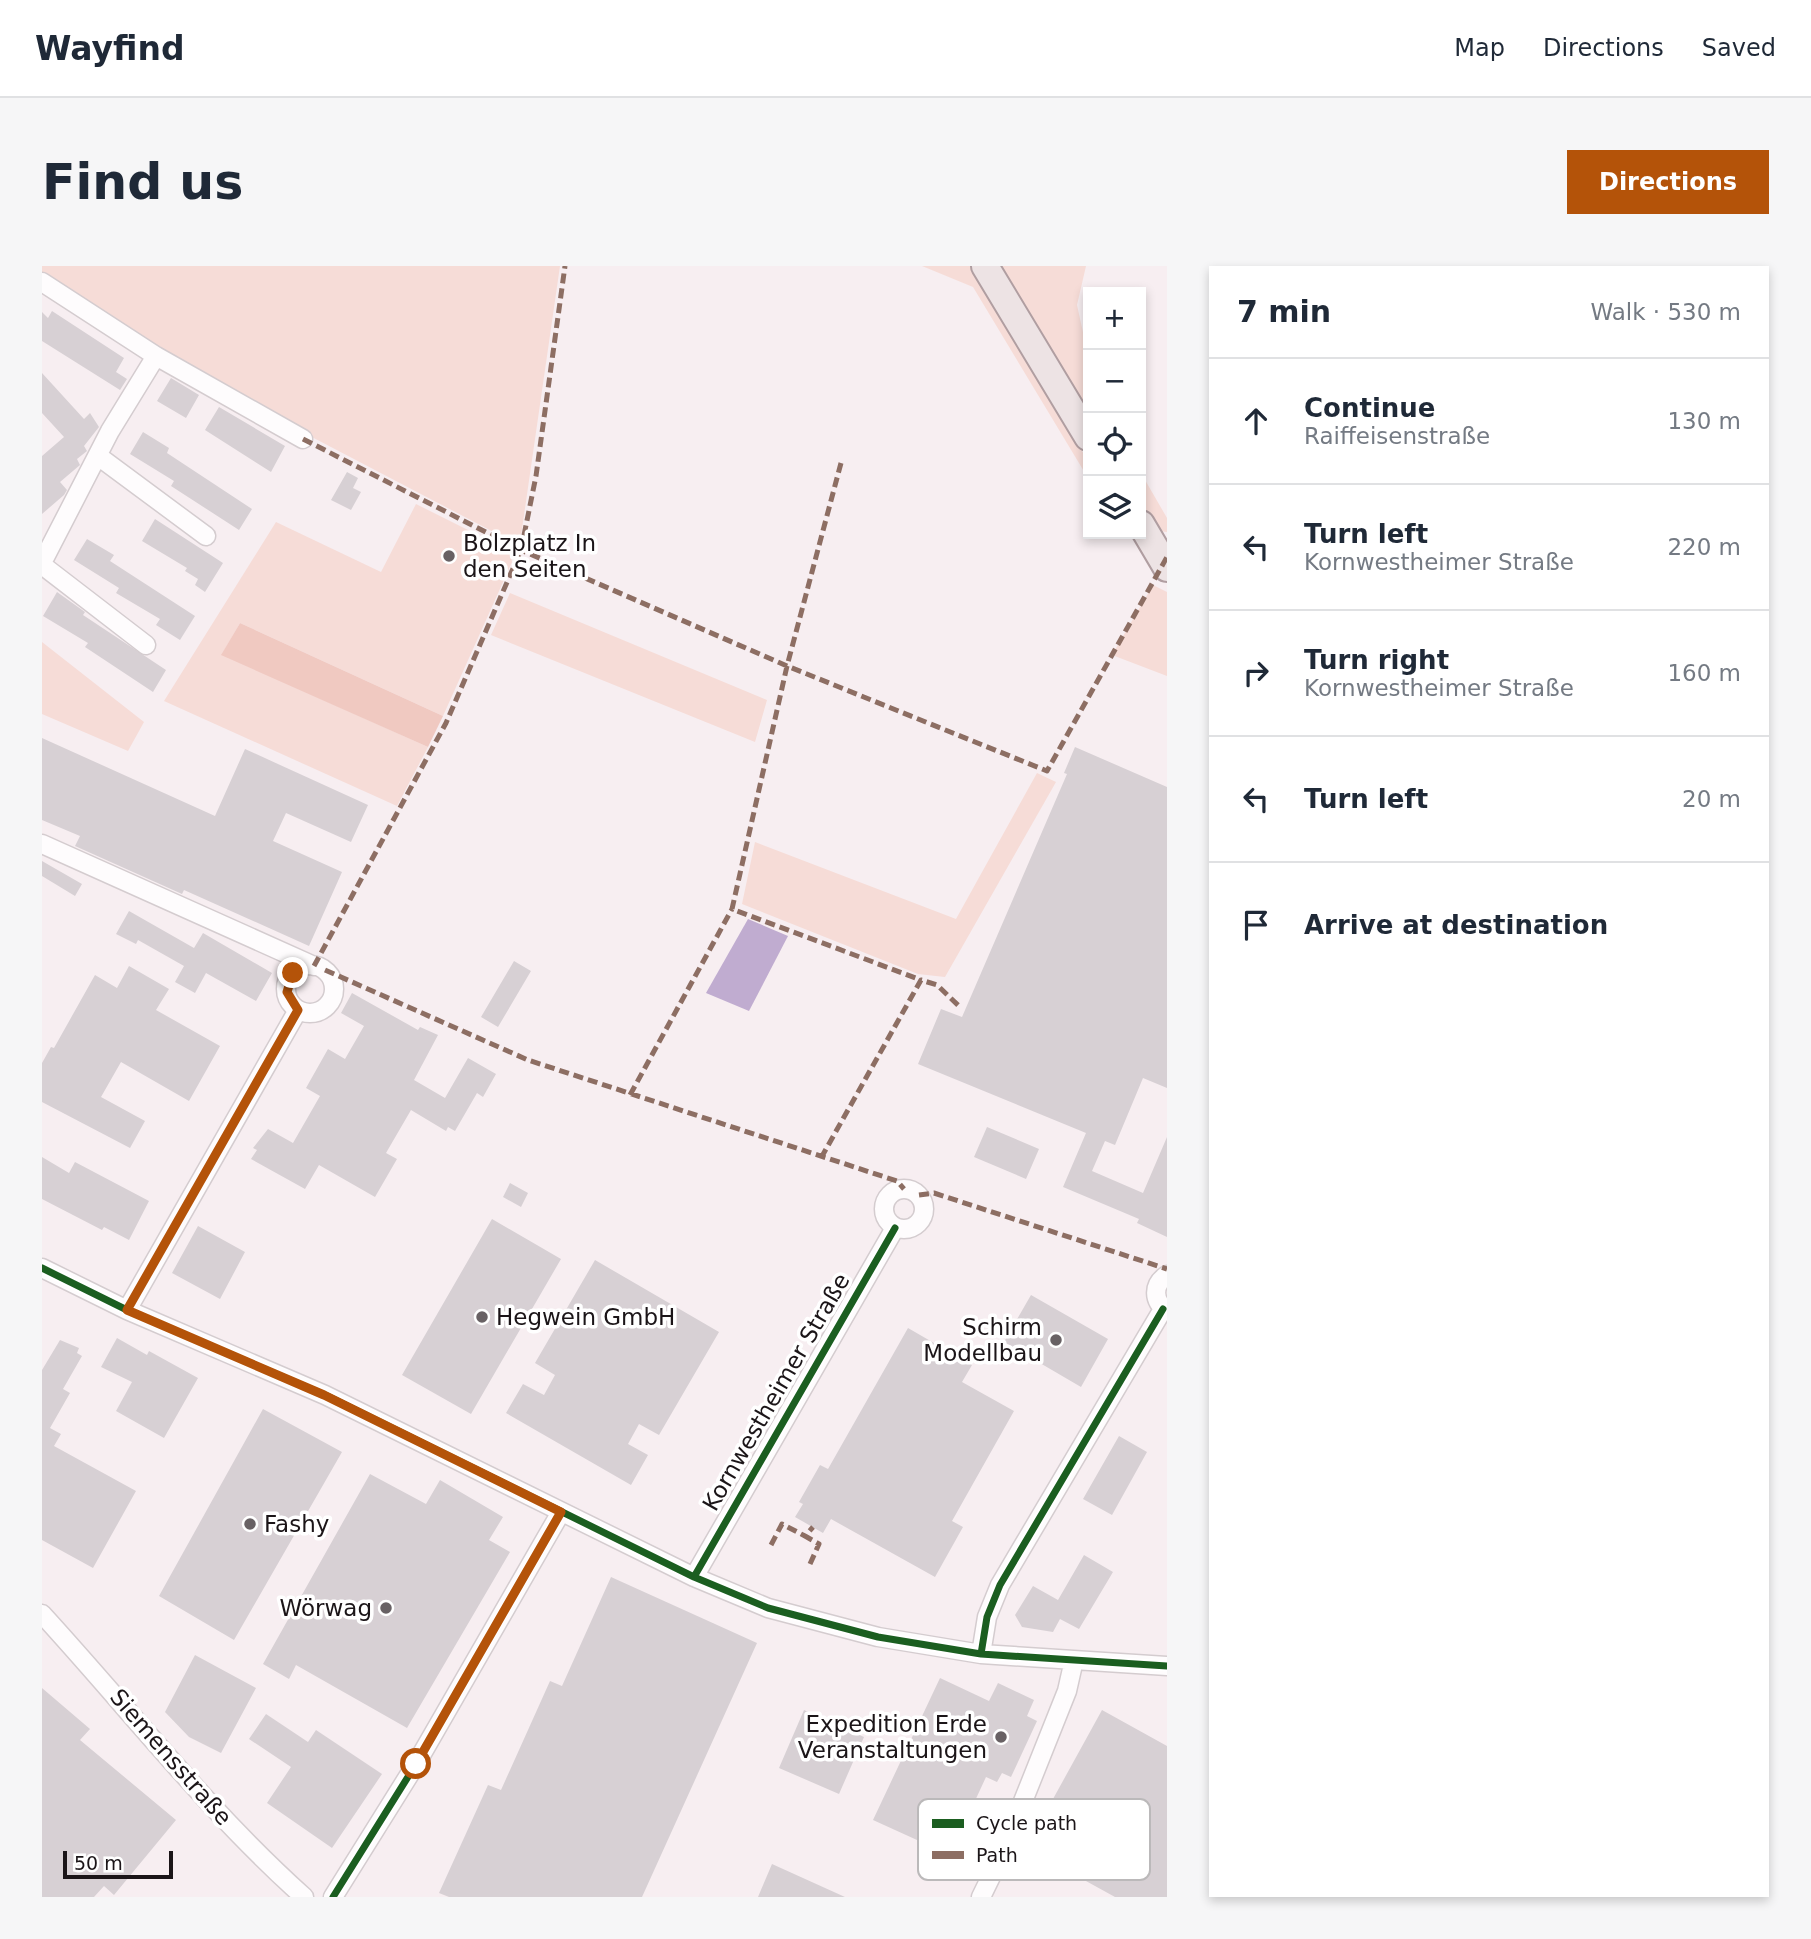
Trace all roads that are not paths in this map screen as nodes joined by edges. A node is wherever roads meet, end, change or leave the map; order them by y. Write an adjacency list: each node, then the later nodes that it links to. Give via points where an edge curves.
1 (985, 266): 4 (main road)
2 (42, 282): 3 (street)
3 (156, 356): 5 (street); 6 (street)
4 (1083, 430)
5 (303, 439)
6 (98, 456): 8 (street); 9 (street)
7 (1146, 532): 10 (main road)
8 (206, 536)
9 (42, 564): 11 (street)
10 (1167, 568)
11 (146, 645)
12 (42, 844): 13 (street)
13 (314, 966): 14 (street, via 302,967 288,982 287,992); 14 (street, via 332,978 332,998 318,1012)
14 (298, 1010): 18 (street)
15 (895, 1228): 21 (street, Kornwestheimer Straße)
16 (42, 1268): 18 (street)
17 (1167, 1275): 19 (street, via 1156,1293)
18 (127, 1310): 20 (street, via 324,1395)
19 (1165, 1310): 23 (street, via 1000,1586 987,1617)
20 (561, 1512): 21 (street); 29 (street, via 416,1764)
21 (694, 1577): 23 (street, via 799,1617 878,1637)
22 (42, 1614): 28 (street, Siemensstraße, via 190,1786)
23 (981, 1654): 24 (street)
24 (1074, 1660): 25 (street); 26 (street)
25 (1167, 1666)
26 (1024, 1799)
27 (989, 1880): 30 (street)
28 (304, 1897)
29 (333, 1897)
30 (981, 1897)

